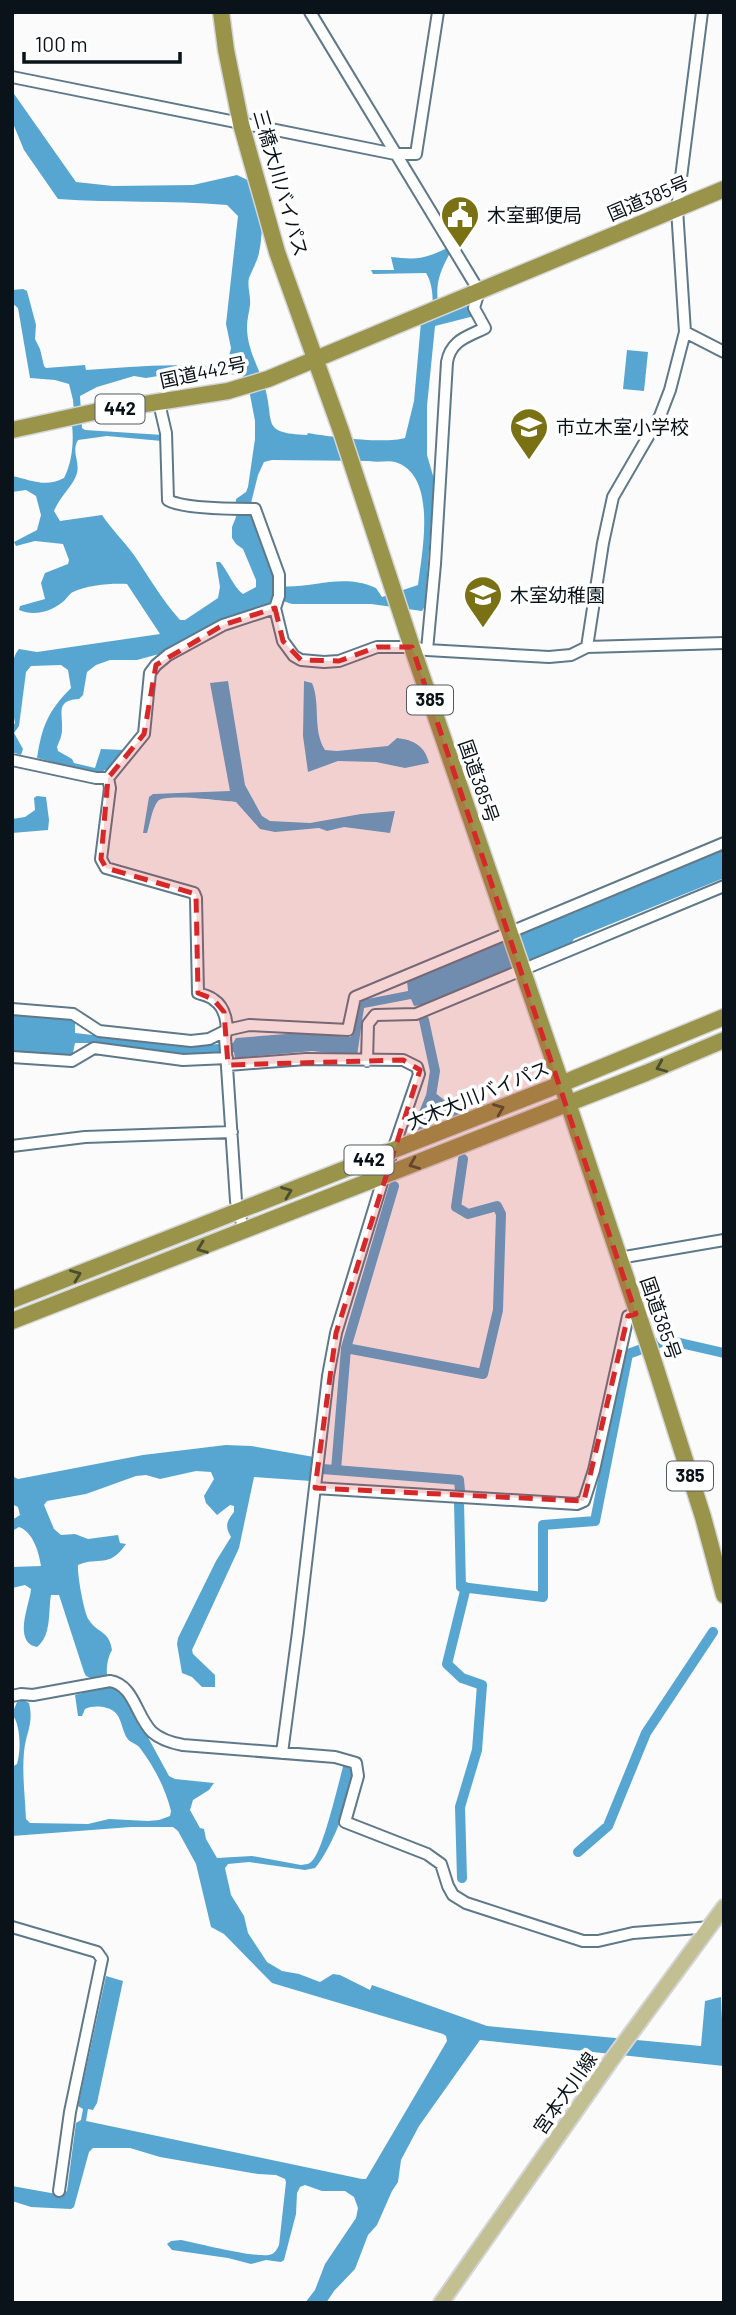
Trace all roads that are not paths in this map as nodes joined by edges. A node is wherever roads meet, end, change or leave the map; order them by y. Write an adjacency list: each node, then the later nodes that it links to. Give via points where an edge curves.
1 (221, 12): 6 (highway, 三橋大川バイパス / 385)
2 (310, 12): 7 (street)
3 (438, 12): 7 (street, via 416,154)
4 (702, 12): 9 (street)
5 (12, 77): 6 (street)
6 (241, 124): 7 (street); 13 (highway, 三橋大川バイパス / 385, via 277,252)
7 (395, 154): 10 (street)
8 (724, 189): 9 (highway, 国道385号)
9 (677, 209): 10 (highway, 国道385号); 11 (street)
10 (479, 291): 13 (highway, 国道385号); 19 (street, via 474,309 485,328 458,342 449,351 447,362 435,564)
11 (685, 332): 12 (street); 18 (street, via 660,416 612,497)
12 (724, 352)
13 (317, 360): 14 (highway, 国道442号 / 442, via 228,391); 19 (highway, 国道385号 / 385)
14 (159, 403): 15 (highway, 国道442号 / 442); 16 (street, via 166,433 168,500 212,509 255,509 279,575)
15 (12, 430)
16 (275, 608): 19 (street, via 283,640 301,660 339,661 377,648); 21 (street, via 223,625 156,665 150,673 144,734)
17 (724, 643): 18 (street)
18 (587, 647): 19 (street, via 577,654 549,657)
19 (420, 648): 24 (highway, 国道385号 / 385)
20 (12, 760): 21 (street)
21 (108, 778): 28 (street, via 102,864 194,893 198,993 221,1007)
22 (724, 843): 24 (street)
23 (724, 886): 25 (street)
24 (511, 935): 25 (highway, 国道385号 / 385); 28 (street, via 355,997 348,1030 249,1025)
25 (522, 971): 31 (street, via 416,1014 375,1015 368,1024); 33 (highway, 国道385号 / 385)
26 (12, 1009): 28 (street, via 73,1014 99,1031 191,1041)
27 (724, 1017): 33 (highway, 大木大川バイパス / 442)
28 (228, 1030): 32 (street)
29 (724, 1041): 34 (highway, 442, one-way to 34)
30 (12, 1057): 32 (street, via 72,1061 94,1048)
31 (367, 1060): 32 (street); 37 (street, via 403,1060 417,1067 419,1074)
32 (228, 1061): 35 (street)
33 (561, 1084): 34 (highway, 国道385号 / 385); 37 (highway, 大木大川バイパス / 442, one-way to 33)
34 (568, 1104): 38 (highway, 442, one-way to 38); 42 (highway, 国道385号 / 385)
35 (232, 1132): 36 (street, via 85,1137); 39 (street)
36 (12, 1146)
37 (393, 1151): 38 (street); 39 (highway, 大木大川バイパス / 442, one-way to 37)
38 (384, 1176): 40 (highway, 442); 46 (street, via 336,1333)
39 (238, 1211): 40 (street); 43 (highway, 大木大川バイパス / 442, one-way to 39)
40 (244, 1231): 44 (highway, 442, one-way to 44)
41 (724, 1240): 42 (street)
42 (619, 1258): 45 (highway, 国道385号 / 385)
43 (12, 1300)
44 (12, 1321)
45 (639, 1321): 46 (street, via 628,1316 584,1501); 47 (highway, 国道385号 / 385)
46 (315, 1485): 49 (street)
47 (724, 1595)
48 (12, 1696): 49 (street, via 118,1682 146,1725 171,1743)
49 (282, 1753): 52 (street, via 356,1763 358,1776 345,1822 427,1854 441,1864 453,1895 467,1903 583,1941)
50 (724, 1908): 52 (main road, 宮本大川線)
51 (12, 1927): 53 (street, via 97,1952 102,1959 70,2112)
52 (710, 1927): 54 (main road, 宮本大川線)
53 (59, 2191)
54 (441, 2303)

